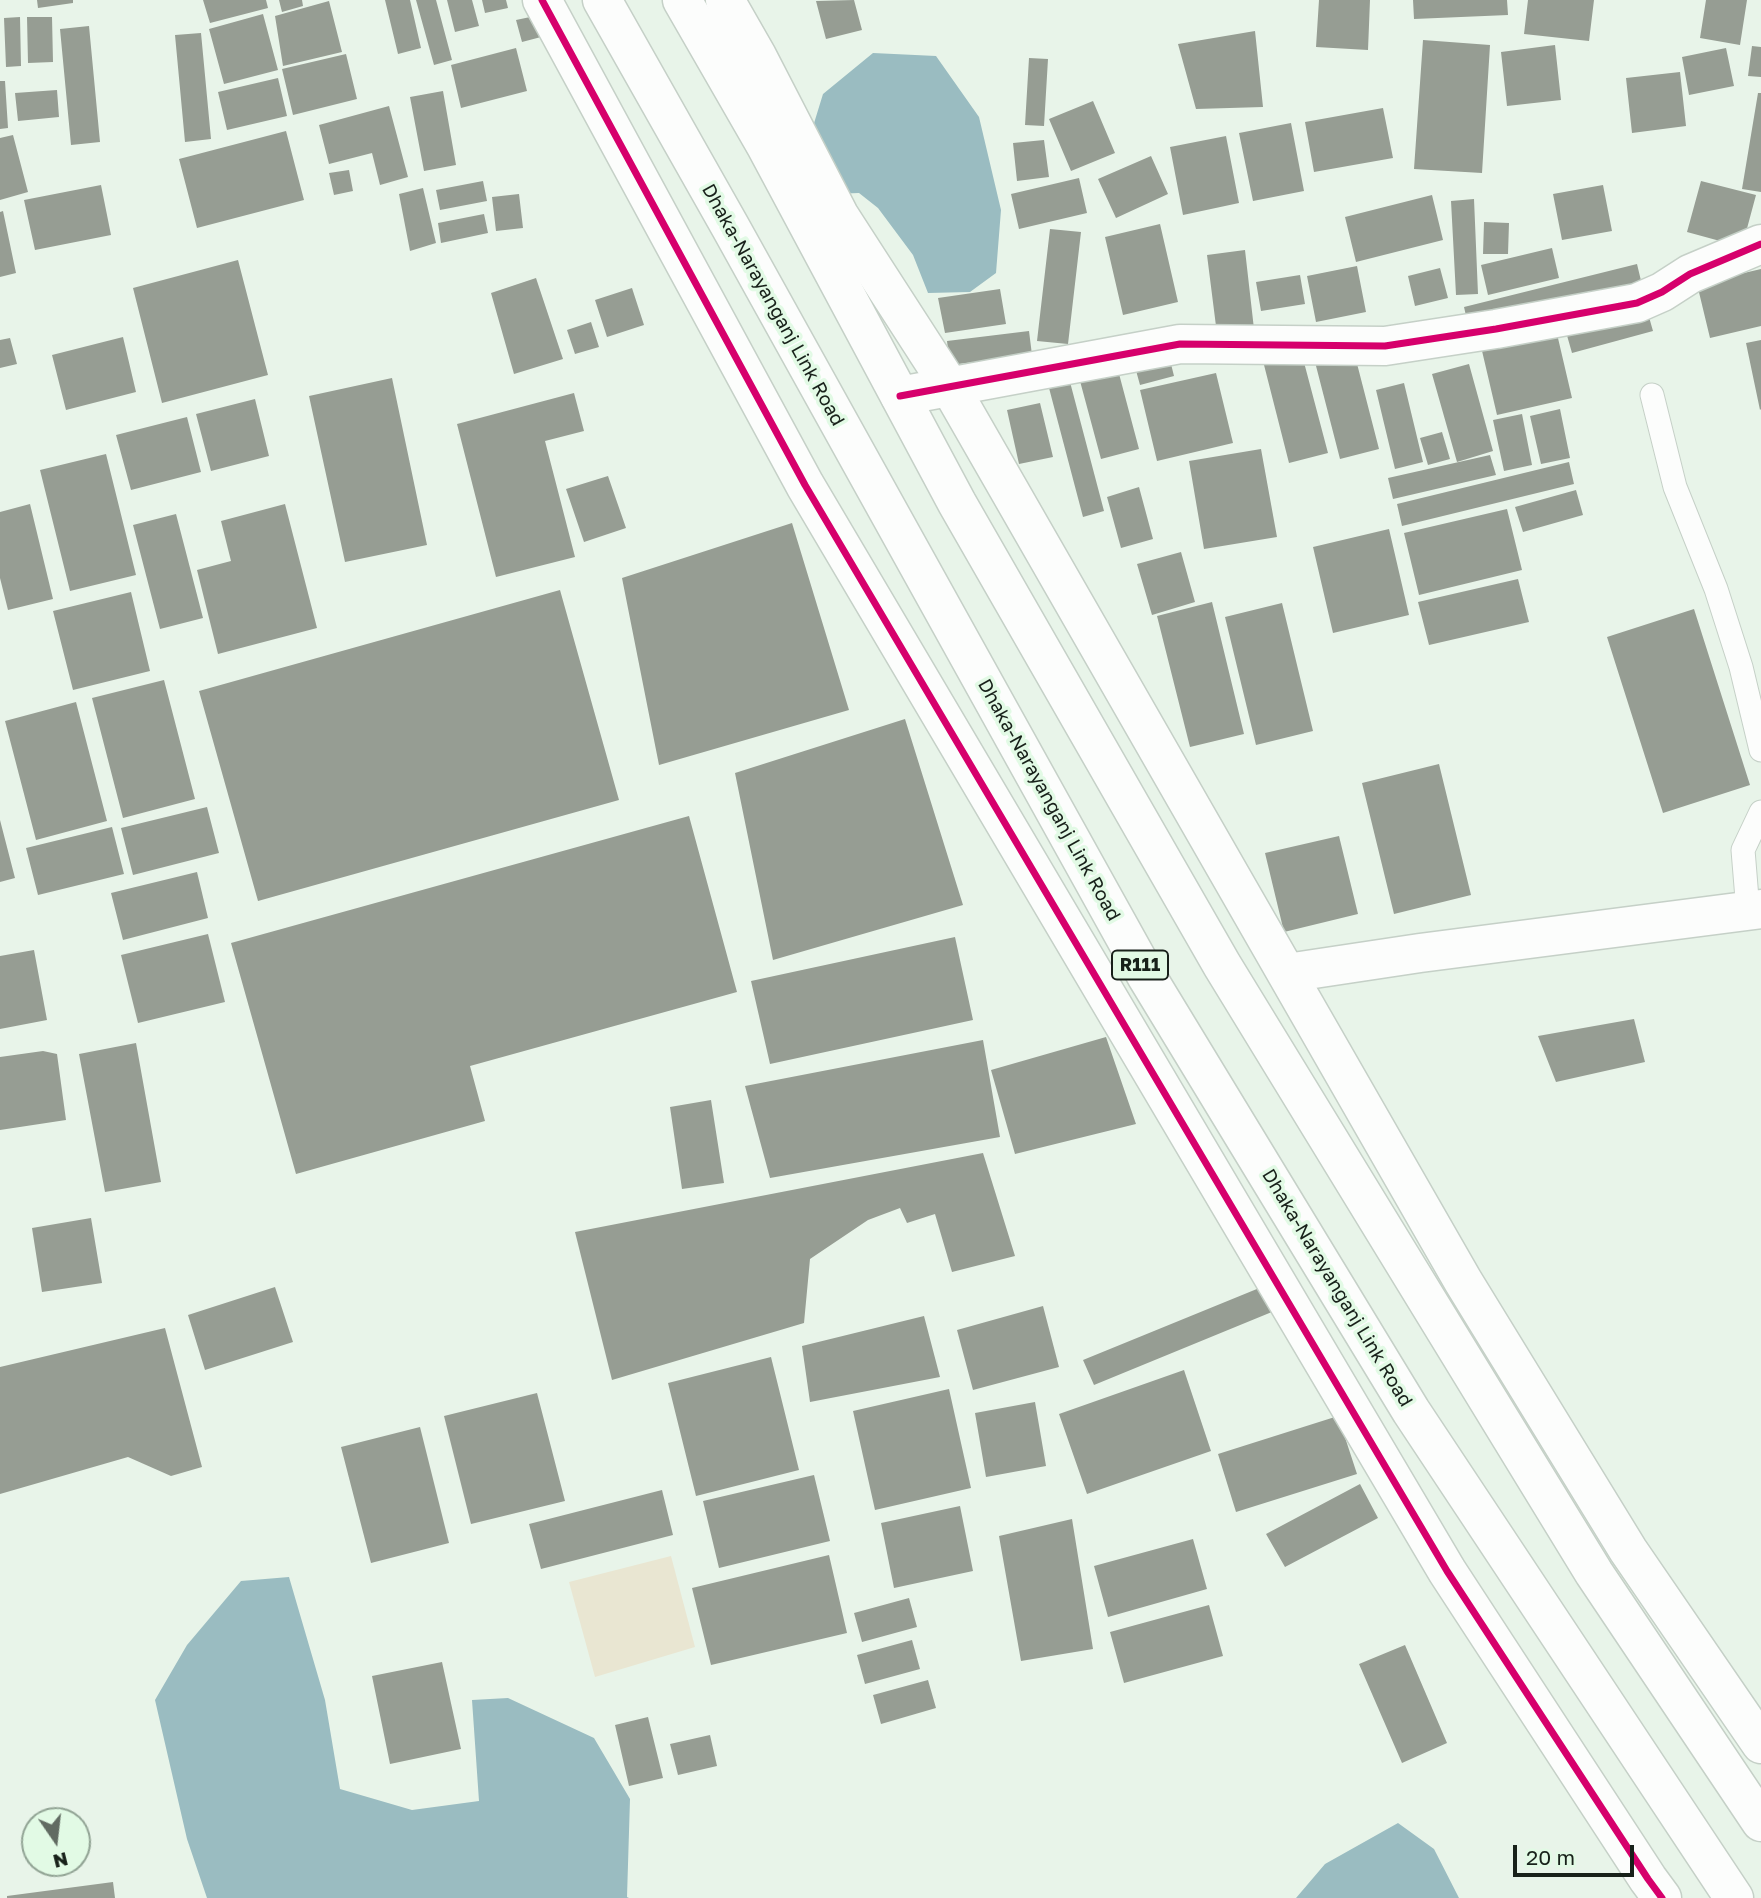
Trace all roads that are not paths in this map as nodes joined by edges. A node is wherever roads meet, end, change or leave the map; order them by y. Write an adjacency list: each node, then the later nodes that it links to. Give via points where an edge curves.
1 (542, 0): 15 (street, via 819,509 1447,1571)
2 (602, 0): 16 (street, Dhaka-Narayanganj Link Road / R111, via 1147,977 1411,1411)
3 (682, 0): 8 (street)
4 (725, 0): 6 (street, via 839,215)
5 (1761, 244): 6 (street, via 1637,303 1496,329 1385,346 1180,344)
6 (950, 387): 8 (street); 12 (street)
7 (1652, 395): 9 (lane, via 1675,488 1716,589)
8 (900, 396): 14 (street, via 1222,965 1594,1573)
9 (1761, 750)
10 (1761, 812): 11 (lane, via 1744,850)
11 (1754, 910): 12 (street)
12 (1287, 973): 13 (street, via 1463,1281 1628,1550)
13 (1761, 1744)
14 (1761, 1822)
15 (1662, 1898)
16 (1734, 1898)

